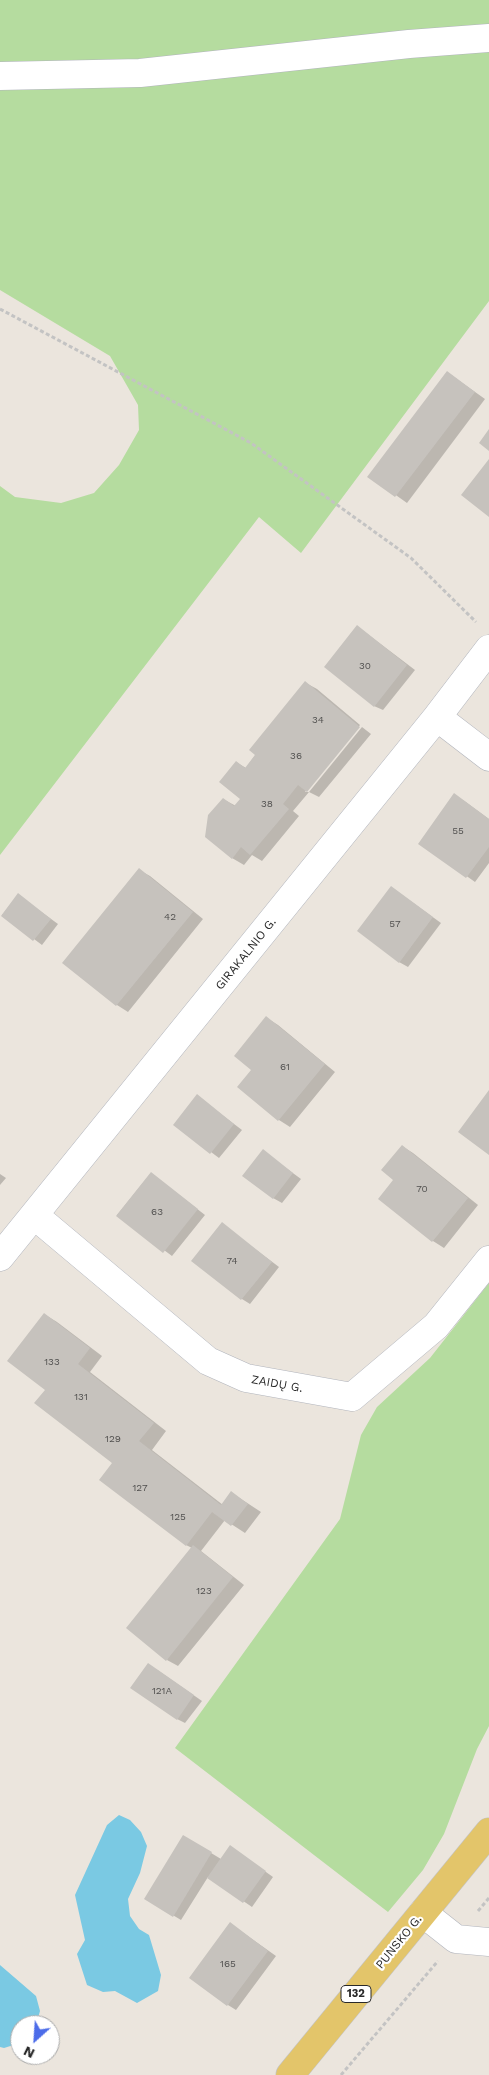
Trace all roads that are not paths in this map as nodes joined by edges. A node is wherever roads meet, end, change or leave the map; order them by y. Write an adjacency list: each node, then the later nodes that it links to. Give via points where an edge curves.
1 (489, 38): 2 (street, via 140,73)
2 (0, 76)
3 (485, 638): 4 (street, GIRAKALNIO G.)
4 (437, 718): 5 (street); 6 (street, GIRAKALNIO G.)
5 (489, 757)
6 (34, 1215): 7 (street, GIRAKALNIO G.); 8 (street, ZAIDŲ G., via 208,1361 246,1378 352,1397 436,1326)
7 (0, 1257)
8 (489, 1260)
9 (489, 1832): 10 (main road, PUNSKO G. / 132)
10 (423, 1913): 11 (street, via 456,1940); 12 (main road, PUNSKO G. / 132)
11 (489, 1942)
12 (290, 2075)

